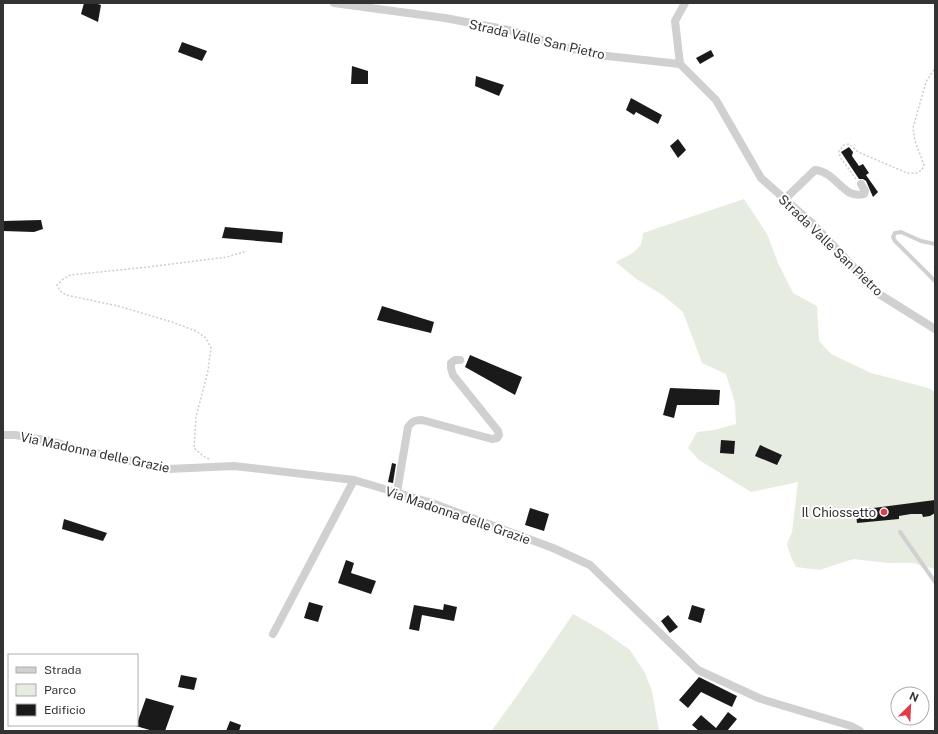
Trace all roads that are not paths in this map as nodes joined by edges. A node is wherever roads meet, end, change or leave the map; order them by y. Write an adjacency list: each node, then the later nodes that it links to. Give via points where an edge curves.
1 (334, 3): 3 (street, Strada Valle San Pietro, via 445,18 509,30 589,54)
2 (685, 3): 3 (street, via 675,21)
3 (680, 64): 5 (street, Strada Valle San Pietro, via 716,100 761,178)
4 (861, 184): 5 (street, via 864,194 854,195 832,176 815,170)
5 (785, 199): 8 (street, Strada Valle San Pietro, via 813,224 879,294)
6 (935, 244): 7 (lane, via 898,232 893,237)
7 (935, 281)
8 (935, 329)
9 (460, 360): 12 (street, via 451,363 453,375 499,435 492,439 416,420 408,427)
10 (3, 435): 11 (street, Via Madonna delle Grazie, via 51,441 81,450 168,468 234,466)
11 (354, 480): 12 (street, Via Madonna delle Grazie); 15 (street)
12 (397, 492): 16 (street, Via Madonna delle Grazie, via 553,548 590,565 698,670 761,699)
13 (900, 532): 14 (lane)
14 (935, 582)
15 (273, 634)
16 (860, 731)

